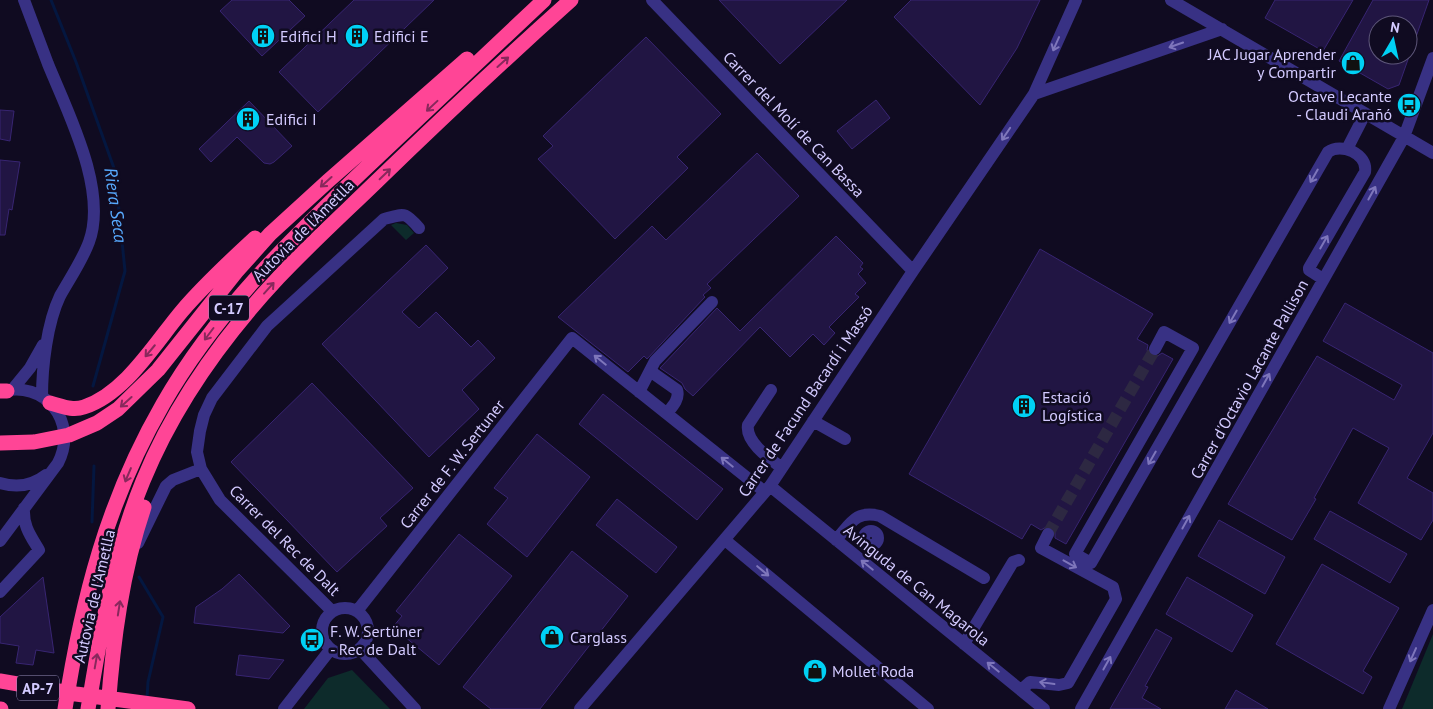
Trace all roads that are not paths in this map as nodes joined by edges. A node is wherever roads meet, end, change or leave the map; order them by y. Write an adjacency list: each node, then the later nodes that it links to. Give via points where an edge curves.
1 (24, 0): 20 (street, via 75,128 88,168 95,205 89,241 60,298)
2 (534, 0): 15 (highway, one-way to 15)
3 (544, 0): 56 (highway, Autovia de l'Ametlla / C-17, one-way to 56, via 334,198 264,268 203,341 147,432 111,515 85,600)
4 (571, 0): 28 (highway, Autovia de l'Ametlla / C-17, one-way to 4, via 218,348 279,277 460,101)
5 (652, 0): 17 (street, Carrer del Molí de Can Bassa)
6 (1076, 0): 10 (street, Carrer de Facund Bacardí i Massó, one-way to 10)
7 (1171, 0): 8 (street)
8 (1222, 29): 10 (street, one-way to 10); 11 (street)
9 (1433, 58): 12 (street, Carrer d'Octavio Lacante Pallison)
10 (1034, 94): 17 (street, Carrer de Facund Bacardí i Massó, one-way to 17)
11 (1365, 114): 12 (street); 13 (street)
12 (1404, 137): 14 (street); 18 (street, Carrer d'Octavio Lacante Pallison, one-way to 12)
13 (1347, 149): 18 (street, one-way to 13, via 1309,268 1366,166 1362,158); 22 (street, one-way to 22, via 1335,148 1328,152 1091,563 1075,554 1193,348 1164,332)
14 (1433, 153)
15 (298, 209): 27 (highway, one-way to 27, via 260,233 217,272 121,384 83,407 71,409); 32 (highway, one-way to 32, via 270,234 158,370 118,409 97,423 69,435 26,443)
16 (419, 228): 34 (street, Carrer del Rec de Dalt, via 403,214 384,219 267,326 208,406 197,452)
17 (913, 271): 30 (street, Carrer de Facund Bacardí i Massó)
18 (1323, 279): 55 (street, Carrer d'Octavio Lacante Pallison, one-way to 18)
19 (712, 302): 23 (street, via 655,361)
20 (50, 328): 25 (street, via 30,368); 27 (street, via 42,379)
21 (572, 338): 26 (street, Avinguda de Can Magarola, one-way to 21); 49 (street, Carrer de F. W. Sertuner)
22 (1155, 350)
23 (650, 371): 26 (street); 29 (street, via 677,390 676,400)
24 (771, 390): 33 (street, via 747,430 766,456)
25 (5, 391): 27 (street, via 28,391)
26 (639, 392): 29 (street, Avinguda de Can Magarola)
27 (46, 400): 35 (street, via 62,421 65,443 61,457)
28 (177, 411): 43 (highway); 57 (highway, Autovia de l'Ametlla / C-17, one-way to 28, via 108,597 124,535 143,480)
29 (667, 413): 37 (street, Avinguda de Can Magarola, one-way to 29)
30 (814, 421): 31 (street); 33 (street, Carrer de Facund Bacardí i Massó)
31 (845, 439)
32 (0, 443)
33 (782, 468): 37 (street, Carrer de Facund Bacardí i Massó)
34 (201, 469): 43 (street, via 166,486); 48 (street, Carrer del Rec de Dalt, via 220,500)
35 (48, 474): 36 (street, via 24,485); 38 (street)
36 (0, 483)
37 (768, 489): 40 (street, Carrer de Facund Bacardí i Massó); 41 (street, Avinguda de Can Magarola)
38 (24, 508): 42 (street); 46 (street, via 29,534 39,550)
39 (1048, 534): 54 (street, one-way to 54, via 1041,548 1113,587 1116,599 1068,683 1030,682)
40 (725, 540): 62 (street, Carrer de Facund Bacardí i Massó); 63 (street, one-way to 63)
41 (836, 540): 45 (street, via 855,518 869,514 880,516); 50 (street, Avinguda de Can Magarola, one-way to 41)
42 (0, 541)
43 (129, 558): 58 (highway, one-way to 43, via 117,622)
44 (1019, 560): 50 (street, via 1013,562)
45 (984, 578)
46 (0, 592)
47 (1433, 610): 65 (street, one-way to 65)
48 (332, 611): 49 (street, via 349,608); 52 (street, via 324,619 321,630 323,641)
49 (357, 611): 51 (street, via 365,619 368,629 367,640)
50 (964, 644): 54 (street, Avinguda de Can Magarola, one-way to 50)
51 (360, 649): 52 (street, via 346,655); 61 (street)
52 (330, 650): 60 (street)
53 (0, 681): 59 (highway, AP-7)
54 (1021, 690): 64 (street, Avinguda de Can Magarola)
55 (1082, 707)
56 (65, 709)
57 (88, 709)
58 (108, 709)
59 (188, 709)
60 (284, 709)
61 (415, 709)
62 (580, 709)
63 (928, 709)
64 (1044, 709)
65 (1389, 709)

